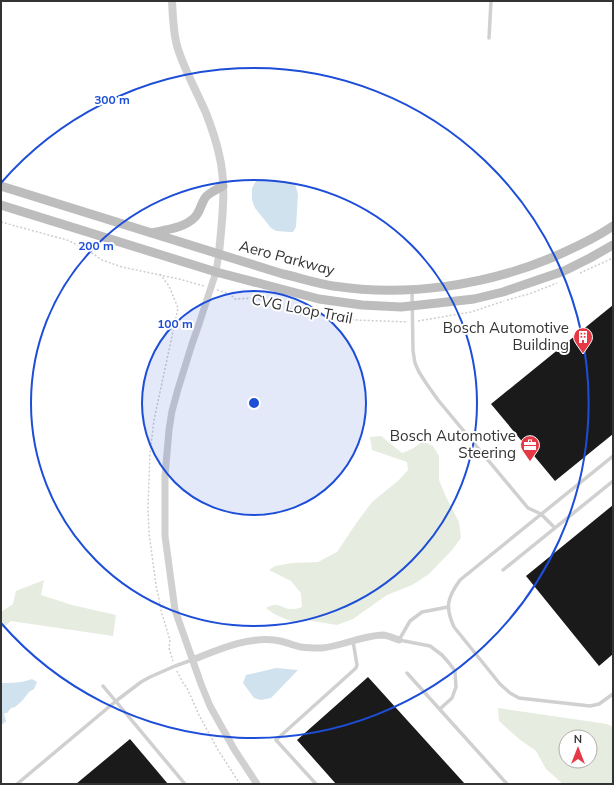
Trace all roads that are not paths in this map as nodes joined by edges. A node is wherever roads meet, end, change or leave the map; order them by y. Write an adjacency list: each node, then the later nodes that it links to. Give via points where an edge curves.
1 (172, 1): 5 (street, via 177,48 214,136)
2 (491, 1): 3 (lane)
3 (489, 38)
4 (1, 186): 8 (main road, Aero Parkway)
5 (223, 186): 8 (main road, via 205,197 195,217 179,227); 10 (street)
6 (1, 205): 11 (main road, Aero Parkway)
7 (613, 226): 12 (main road, Aero Parkway, via 563,253 511,273 467,283)
8 (150, 233): 10 (main road, Aero Parkway)
9 (613, 245): 13 (main road, Aero Parkway, via 564,271 503,292 474,299)
10 (219, 253): 11 (street); 12 (main road, Aero Parkway, via 283,274 334,286 377,290)
11 (216, 272): 13 (main road, Aero Parkway, via 319,299 362,306); 22 (street, via 172,411 165,476 165,536 175,610)
12 (412, 289): 13 (lane)
13 (412, 306): 16 (lane, via 413,351 419,372 442,405 528,508)
14 (613, 456): 16 (lane)
15 (613, 481): 17 (lane)
16 (541, 514): 17 (lane); 19 (lane, via 460,580 453,590)
17 (555, 528): 18 (lane)
18 (503, 570)
19 (448, 607): 20 (lane, via 422,612 410,621); 25 (lane, via 454,627 500,684 519,698 590,706 599,704)
20 (399, 640): 21 (street, via 383,635); 27 (lane, via 430,646 450,662 456,687 452,698)
21 (353, 641): 22 (street, via 312,648 273,640 251,641); 31 (lane, via 356,668 276,740)
22 (192, 660): 26 (lane, via 140,682); 30 (street, via 222,727)
23 (407, 673): 27 (lane)
24 (103, 686): 26 (lane)
25 (613, 694)
26 (116, 701): 28 (lane); 29 (lane)
27 (440, 709): 32 (lane)
28 (17, 784)
29 (186, 784)
30 (257, 784)
31 (316, 784)
32 (508, 784)

